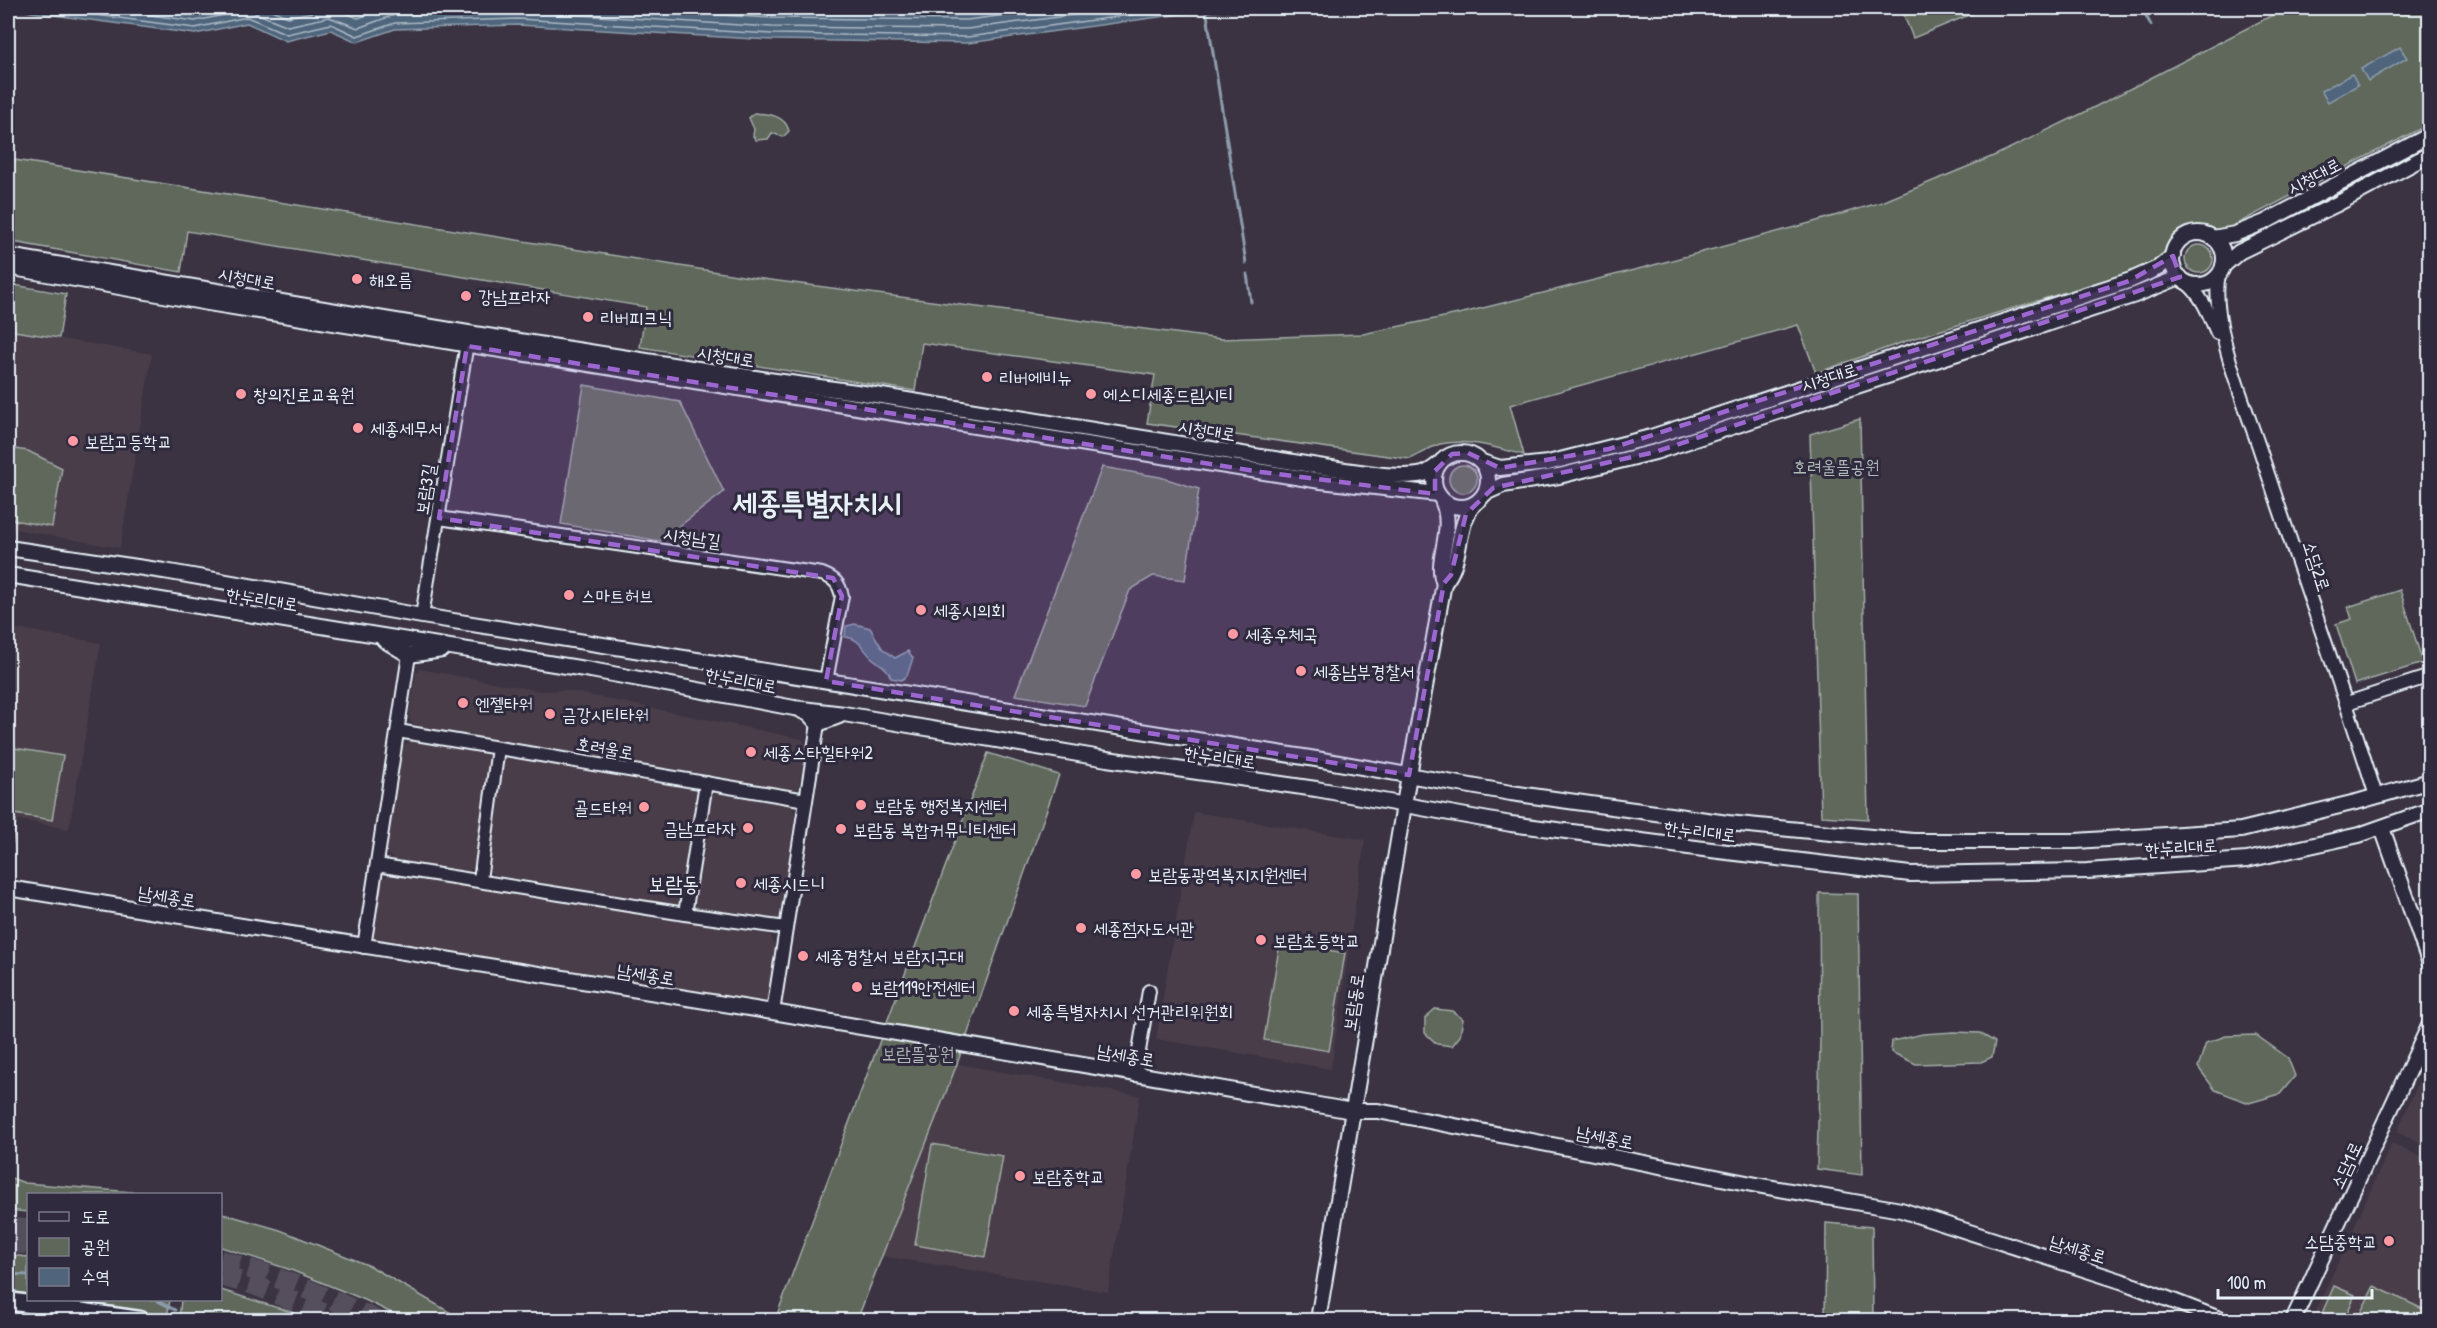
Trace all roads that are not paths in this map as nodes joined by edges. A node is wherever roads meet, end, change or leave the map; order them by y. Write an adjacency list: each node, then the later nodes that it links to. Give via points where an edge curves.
1 (2430, 135): 3 (street, 시청대로, via 2265,222)
2 (2430, 154): 7 (street, 시청대로, via 2238,252)
3 (2213, 238): 5 (street, via 2191,234 2177,244); 7 (street, via 2224,257)
4 (8, 256): 9 (street, 시청대로)
5 (2173, 256): 8 (street, via 2175,270); 11 (street, 시청대로, via 2131,280 1651,437 1548,463 1500,468)
6 (8, 267): 9 (street, 시청대로, via 160,296)
7 (2221, 270): 8 (street, via 2205,284); 10 (street, via 2216,299)
8 (2183, 280): 10 (street, via 2197,291); 13 (street, 시청대로, via 1678,445 1592,469 1503,485)
9 (467, 340): 12 (street, 시청대로, via 863,393 1324,467 1421,475); 14 (street, 시청대로, via 1250,470); 16 (street, 보람3길)
10 (2226, 347): 26 (street, 소담2로, via 2310,603)
11 (1482, 462): 12 (street, via 1460,452); 13 (street, via 1489,477)
12 (1438, 464): 14 (street, via 1434,479)
13 (1485, 493): 15 (street)
14 (1440, 497): 15 (street, via 1457,507); 19 (street, via 1448,512 1440,574)
15 (1473, 504): 19 (street, via 1466,514 1451,575)
16 (438, 519): 20 (street, 보람3길); 25 (street, 시청남길, via 833,578 842,596)
17 (8, 548): 20 (street, 한누리대로)
18 (8, 575): 21 (street, 한누리대로)
19 (1444, 583): 32 (street, 보람동로)
20 (422, 616): 25 (street, 한누리대로)
21 (374, 635): 22 (street, 한누리대로); 23 (street)
22 (454, 648): 23 (street); 27 (street, 한누리대로)
23 (410, 655): 30 (street)
24 (2430, 676): 26 (street)
25 (826, 681): 32 (street, 한누리대로)
26 (2348, 703): 35 (street, 소담2로)
27 (794, 708): 28 (street, 한누리대로); 29 (street, via 809,714)
28 (844, 714): 29 (street); 37 (street, 한누리대로)
29 (818, 724): 36 (street)
30 (398, 731): 31 (street, 호려울로); 40 (street)
31 (498, 748): 34 (street, 호려울로); 41 (street)
32 (1409, 775): 35 (street, 한누리대로, via 1728,823 1913,841 2076,841 2241,830); 37 (street, 보람동로)
33 (2430, 781): 35 (street, 한누리대로)
34 (706, 783): 36 (street, 호려울로); 43 (street)
35 (2376, 796)
36 (806, 800): 44 (street)
37 (1404, 804): 39 (street, 한누리대로, via 1511,824 1910,874 2087,871 2247,860); 51 (street, 보람동로)
38 (2430, 810): 39 (street, 한누리대로)
39 (2382, 828): 46 (street)
40 (377, 865): 41 (street); 45 (street)
41 (480, 880): 43 (street)
42 (8, 888): 45 (street, 남세종로)
43 (685, 914): 44 (street)
44 (786, 928): 48 (street)
45 (364, 947): 48 (street, 남세종로)
46 (2430, 964)
47 (1149, 991): 50 (street)
48 (773, 1012): 50 (street, 남세종로)
49 (2430, 1024): 57 (street, 소담1로)
50 (1135, 1075): 51 (street, 남세종로)
51 (1352, 1111): 55 (street, 보람동로); 56 (street, 남세종로, via 1378,1111 1901,1210 2124,1282)
52 (8, 1301): 53 (main road)
53 (67, 1315): 54 (main road)
54 (140, 1320)
55 (1318, 1320)
56 (2222, 1320)
57 (2293, 1320)

